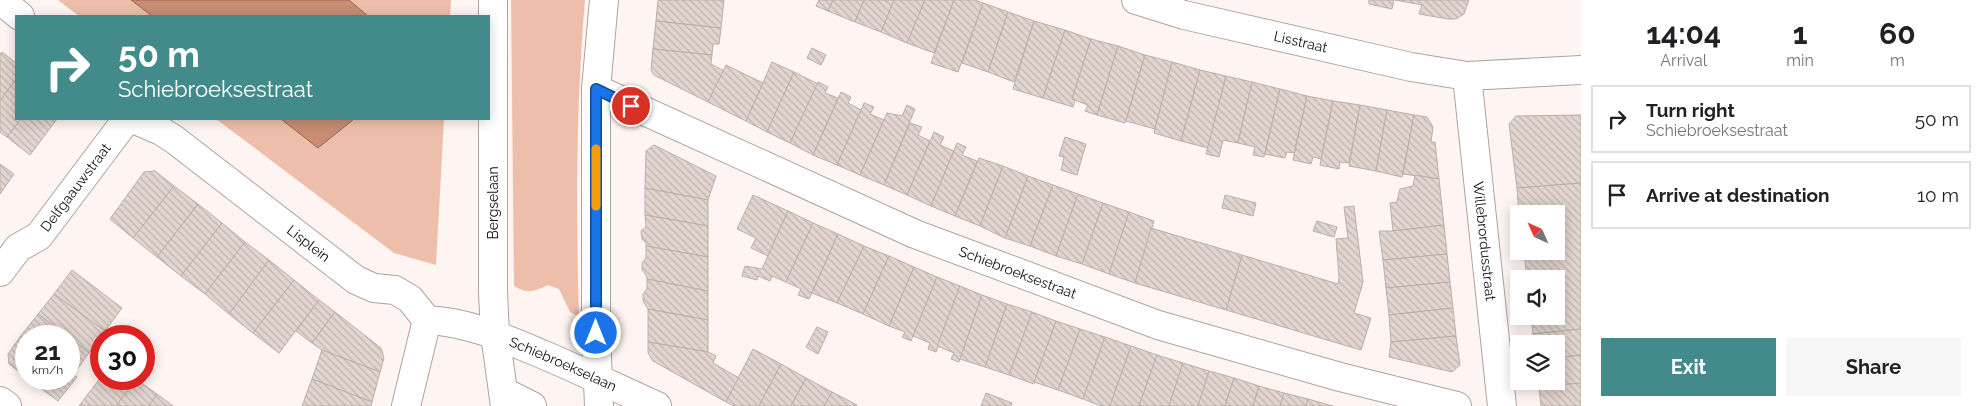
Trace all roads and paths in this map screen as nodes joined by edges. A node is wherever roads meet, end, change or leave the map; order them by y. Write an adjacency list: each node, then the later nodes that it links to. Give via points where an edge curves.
1 (0, 0): 5 (street)
2 (493, 0): 13 (street, Bergselaan)
3 (604, 0): 8 (street)
4 (1136, 0): 7 (street, Lisstraat, via 1184,15 1345,52)
5 (19, 15)
6 (1581, 70): 7 (street, Lisstraat)
7 (1467, 76): 23 (street, Willebrordusstraat)
8 (596, 89): 14 (street); 22 (street, Schiebroeksestraat, via 914,234 1158,325 1340,377)
9 (125, 120): 11 (street, Delfgaauwstraat, via 40,236 18,248)
10 (135, 120): 12 (street, Lisplein, via 175,140 356,280 374,288 395,290 410,300)
11 (0, 272)
12 (427, 320): 13 (street, via 447,321); 18 (street)
13 (495, 334): 14 (street, Schiebroekselaan); 15 (street, Bergselaan)
14 (597, 378): 20 (street); 21 (street, Schiebroekselaan)
15 (505, 399): 19 (street)
16 (0, 400): 17 (street)
17 (7, 406)
18 (406, 406)
19 (532, 406)
20 (599, 406)
21 (657, 406)
22 (1457, 406)
23 (1502, 406)

